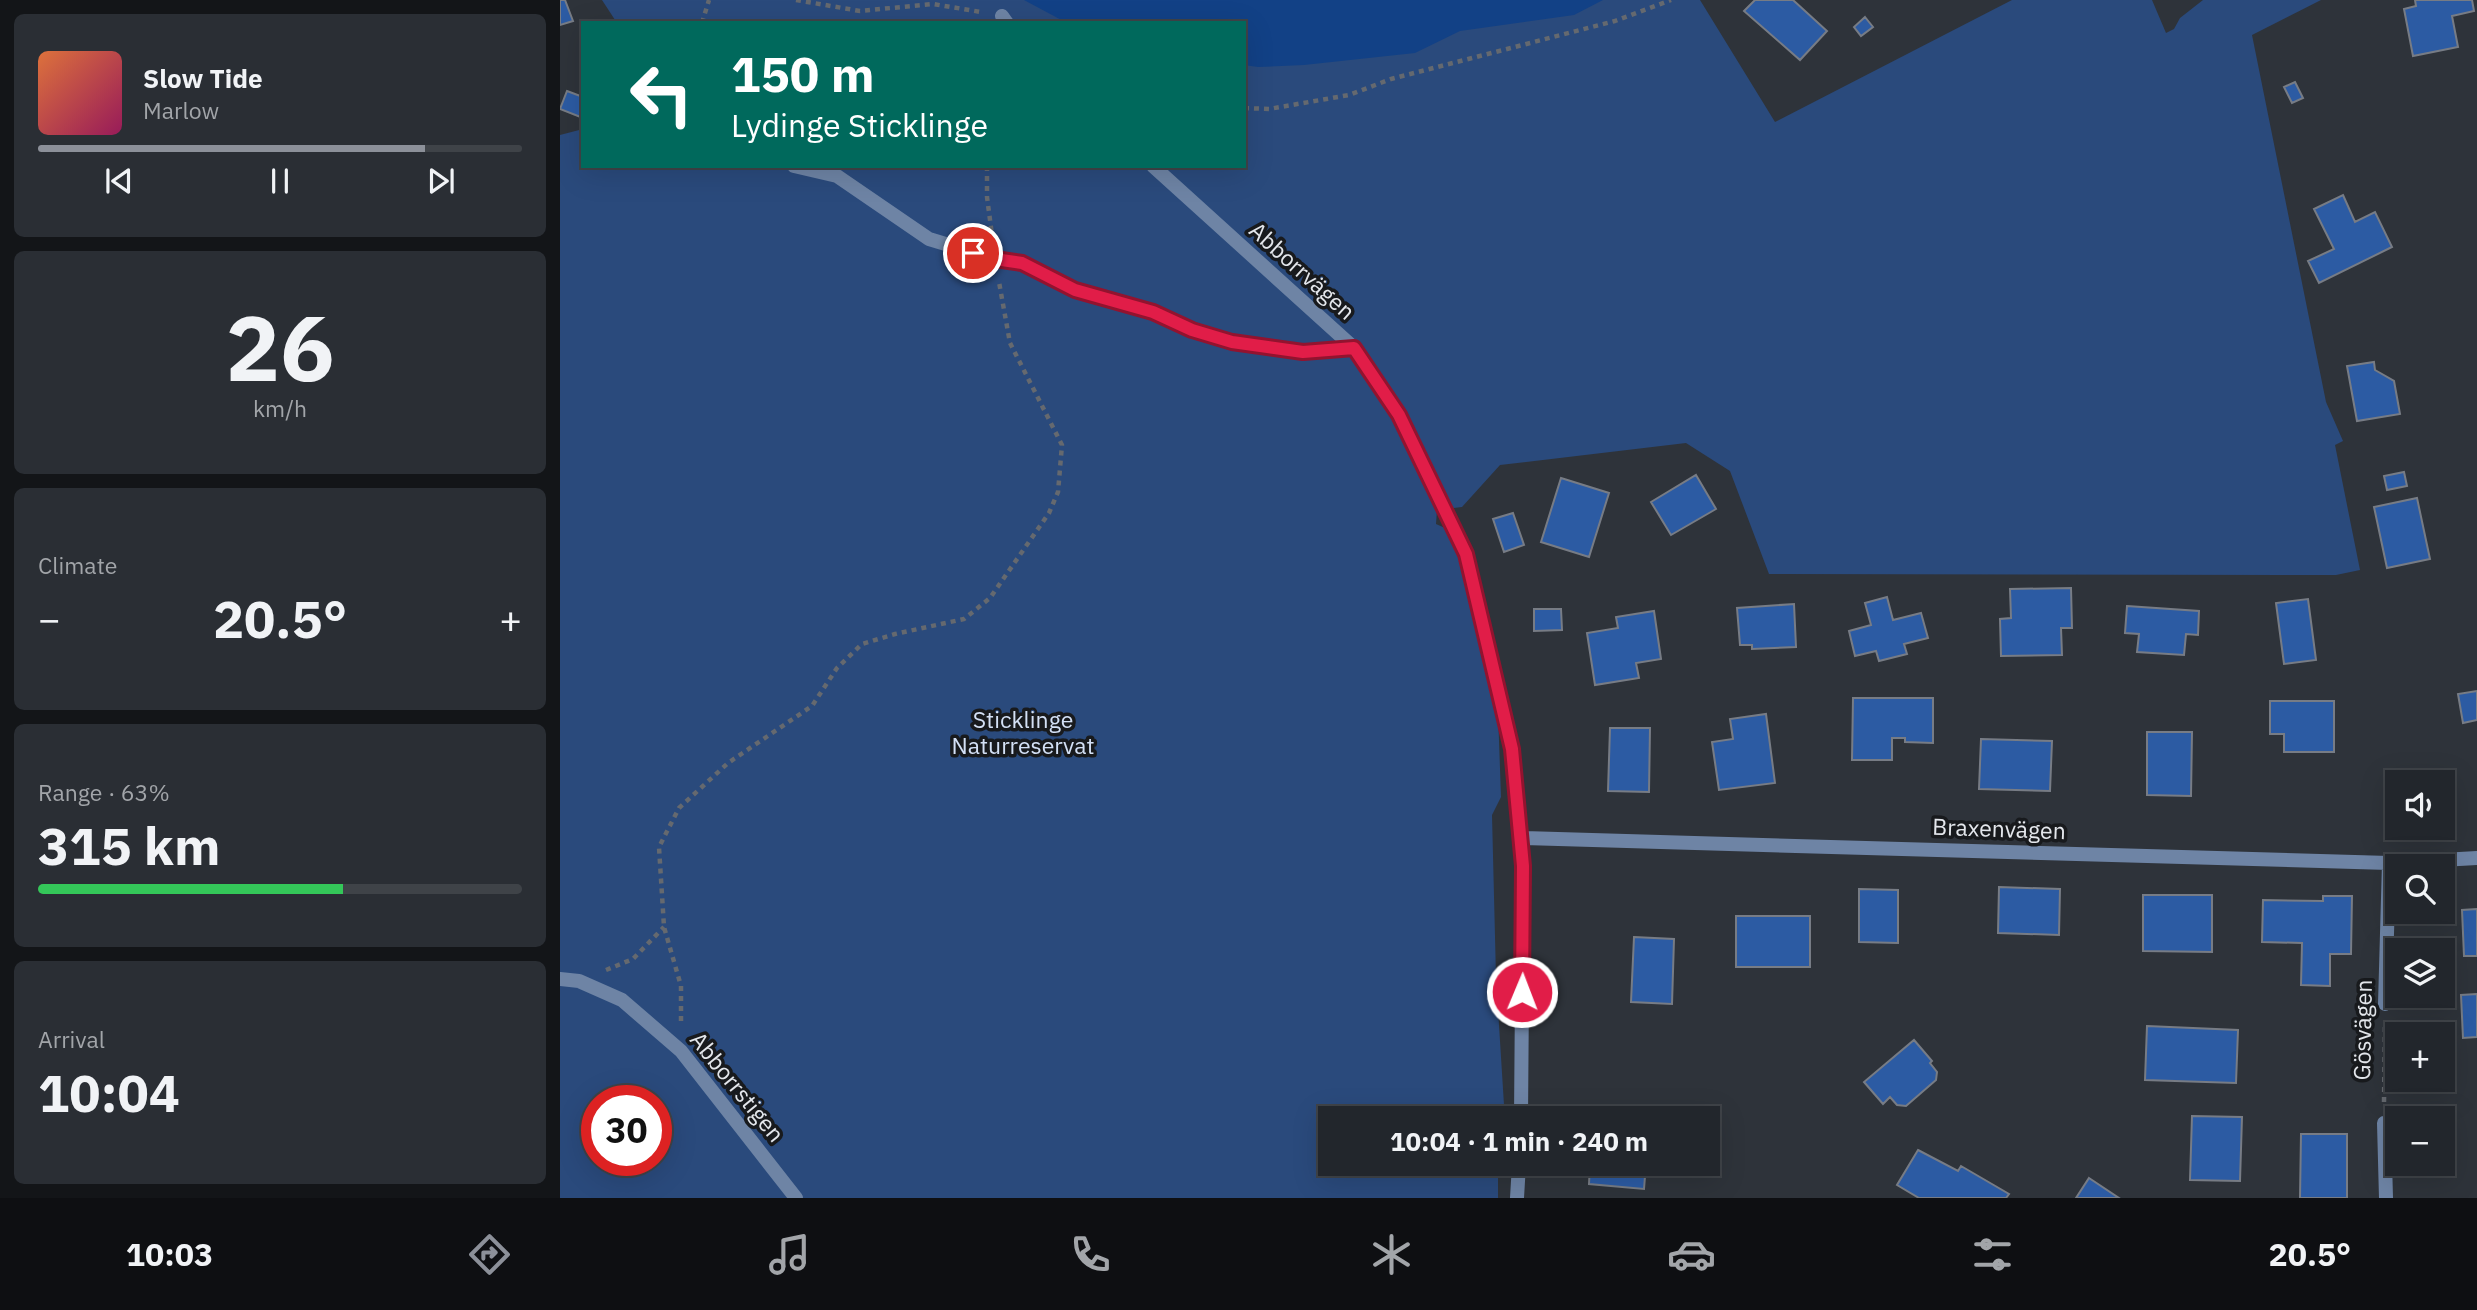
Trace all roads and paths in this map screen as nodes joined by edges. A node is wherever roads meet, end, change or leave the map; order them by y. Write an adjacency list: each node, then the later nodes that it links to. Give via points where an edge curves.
1 (709, 0): 5 (path)
2 (796, 0): 4 (path, via 860,11 933,4)
3 (1671, 0): 6 (path, via 1615,21 1391,79 1349,95 1269,109)
4 (1004, 20)
5 (703, 21)
6 (1246, 108)
7 (803, 168): 10 (street, via 837,176 929,239)
8 (987, 168): 10 (path)
9 (1155, 168): 11 (street, Abborrvägen)
10 (995, 259): 11 (street, via 1022,263 1075,290 1153,312 1232,342 1303,352); 16 (path, via 1010,343 1062,445 1058,492 1049,513 990,598 964,619 862,644 837,668 812,706 728,763 679,808 659,847)
11 (1354, 348): 12 (street, Abborrvägen, via 1399,415 1466,554 1512,749)
12 (1520, 838): 15 (street, Braxenvägen); 21 (street, Abborrvägen)
13 (2477, 858): 14 (street, Braxenvägen)
14 (2455, 859)
15 (2385, 863)
16 (664, 927): 18 (path, via 633,959); 20 (path, via 681,986)
17 (560, 979): 18 (street, Abborrstigen)
18 (579, 981): 20 (street, Abborrstigen, via 622,1000)
19 (2385, 1004): 22 (path, Gösvägen)
20 (681, 1051): 24 (street, Abborrstigen)
21 (1521, 1106)
22 (2384, 1123): 26 (street)
23 (1518, 1176): 25 (street)
24 (796, 1198)
25 (1517, 1198)
26 (2386, 1198)

